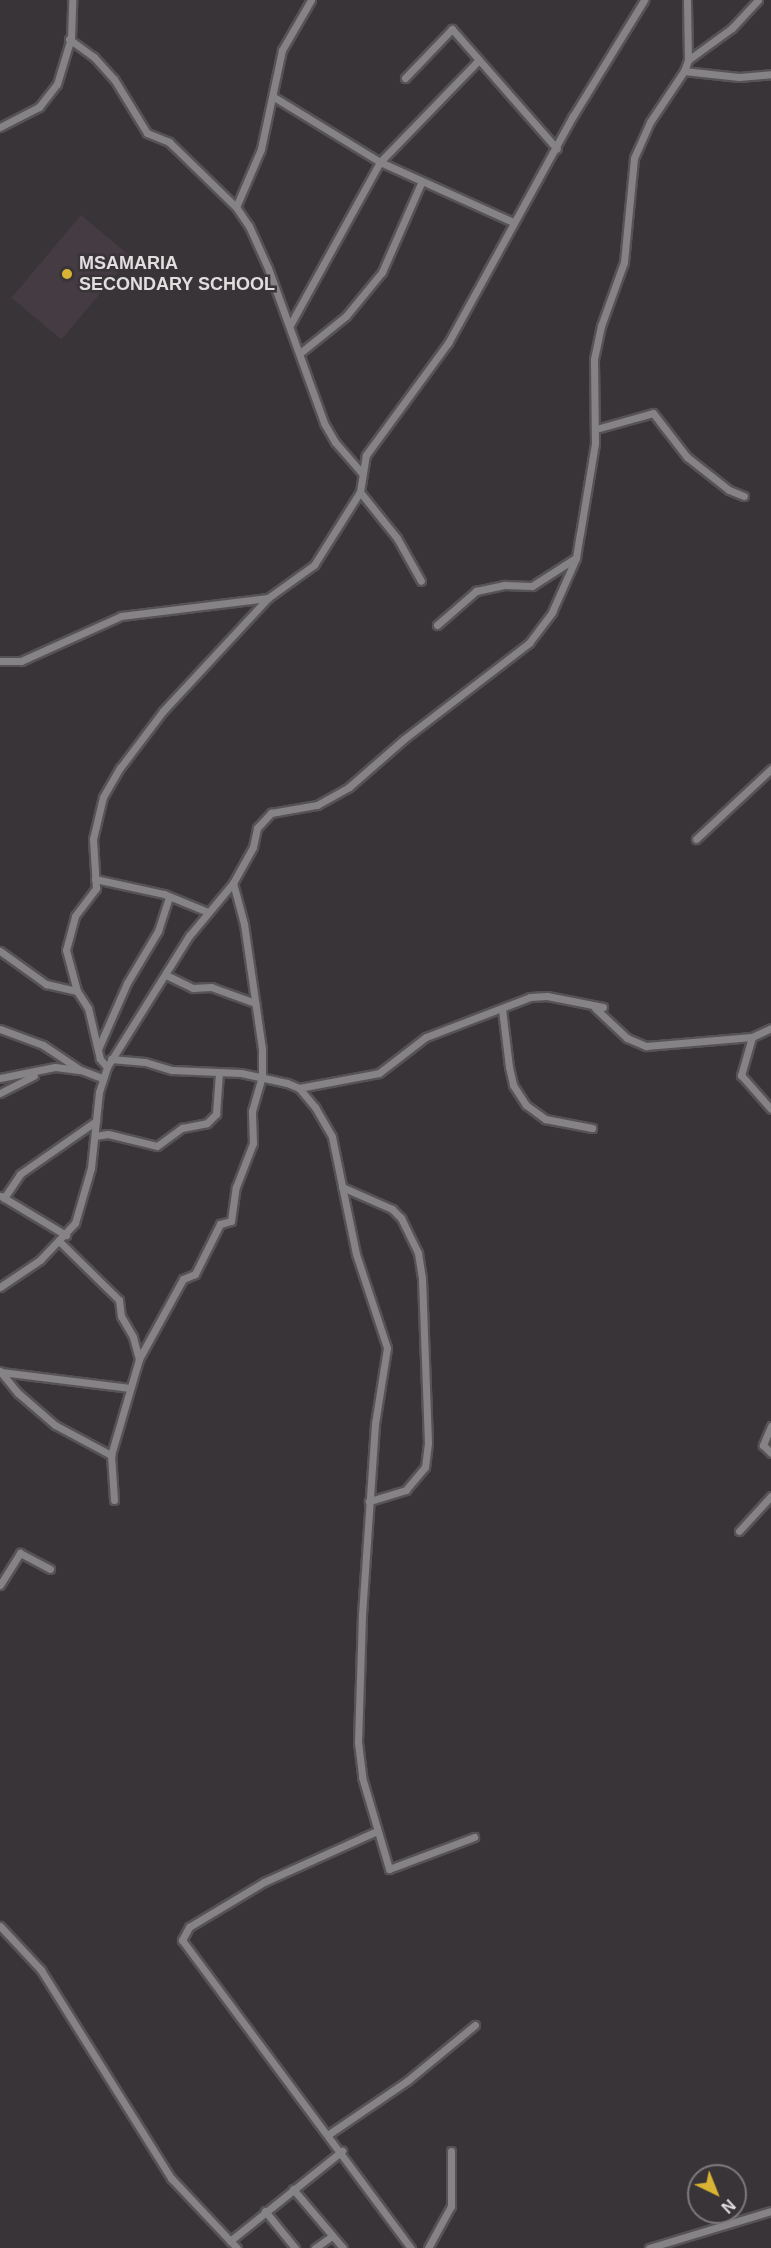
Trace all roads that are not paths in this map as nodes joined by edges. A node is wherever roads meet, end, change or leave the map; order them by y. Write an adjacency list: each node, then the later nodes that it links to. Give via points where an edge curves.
1 (72, 0): 6 (street)
2 (311, 0): 12 (street, via 282,50)
3 (644, 0): 14 (street)
4 (687, 0): 8 (street)
5 (758, 0): 8 (street, via 732,28)
6 (69, 39): 13 (street, via 57,84 48,96 39,107); 17 (street, via 109,73 142,129 169,142)
7 (479, 60): 11 (street, via 450,29); 14 (street); 15 (street)
8 (688, 60): 9 (street)
9 (684, 71): 10 (street, via 739,77); 21 (street, via 650,122 634,158 626,253 594,359)
10 (771, 74)
11 (405, 78)
12 (274, 97): 15 (street); 17 (street, via 258,158)
13 (0, 127)
14 (557, 149): 18 (street)
15 (380, 162): 16 (street); 19 (street)
16 (421, 183): 18 (street); 20 (street, via 382,272 346,316)
17 (236, 207): 19 (street, via 249,226)
18 (513, 222): 22 (street, via 448,343 384,425)
19 (290, 326): 20 (street)
20 (300, 353): 22 (street, via 304,376 324,423)
21 (596, 429): 24 (street, via 653,413 687,457 729,490); 25 (street)
22 (361, 472): 23 (street)
23 (360, 492): 26 (street, via 397,538); 27 (street, via 314,565)
24 (744, 496)
25 (576, 558): 28 (street, via 532,586 505,585 476,591); 33 (street, via 552,612 529,643 404,739 340,794 317,805 268,815 256,828 252,847)
26 (421, 581)
27 (268, 598): 29 (street, via 121,616 21,661); 32 (street, via 150,725 116,773 103,797 93,839)
28 (437, 626)
29 (0, 661)
30 (771, 769): 31 (street)
31 (696, 839)
32 (95, 879): 34 (street, via 124,882); 38 (street, via 94,893 78,912 67,939)
33 (233, 883): 35 (street); 39 (street, via 244,924)
34 (169, 897): 35 (street); 46 (street, via 158,931 127,983)
35 (207, 912): 37 (street)
36 (0, 951): 38 (street, via 46,984)
37 (166, 975): 39 (street, via 193,988 212,987); 47 (street)
38 (77, 991): 46 (street, via 88,1008)
39 (255, 1003): 52 (street)
40 (603, 1007): 41 (street)
41 (595, 1008): 42 (street, via 547,996 530,997); 45 (street, via 627,1038 646,1046)
42 (502, 1009): 55 (street, via 426,1037 379,1073); 59 (street, via 513,1085 526,1106 545,1119)
43 (0, 1029): 49 (street, via 43,1045)
44 (771, 1029): 45 (street)
45 (752, 1037): 57 (street, via 741,1075)
46 (98, 1049): 48 (street)
47 (111, 1059): 48 (street); 51 (street, via 146,1062 172,1070)
48 (107, 1067): 54 (street)
49 (81, 1070): 50 (street, via 55,1067); 54 (street)
50 (38, 1072): 53 (street); 56 (street)
51 (219, 1072): 52 (street); 60 (street, via 216,1113 207,1123 182,1128 157,1146 108,1134)
52 (261, 1077): 55 (street); 66 (street, via 252,1111 253,1143 236,1187 231,1221 220,1224 195,1274 183,1280)
53 (0, 1078)
54 (102, 1078): 58 (street)
55 (299, 1088): 61 (street, via 332,1137)
56 (0, 1093)
57 (771, 1109)
58 (96, 1121): 60 (street); 62 (street, via 20,1174)
59 (592, 1128)
60 (95, 1136): 63 (street, via 82,1205)
61 (342, 1187): 74 (street, via 364,1286 387,1348); 74 (street, via 392,1209 401,1218 418,1254 422,1279 428,1443 425,1467 406,1490)
62 (2, 1197): 63 (street)
63 (66, 1235): 64 (street)
64 (59, 1241): 65 (street); 66 (street, via 119,1300 121,1316)
65 (0, 1287)
66 (139, 1359): 68 (street)
67 (1, 1371): 68 (street); 71 (street, via 55,1425)
68 (130, 1388): 71 (street)
69 (771, 1426): 70 (street, via 763,1445)
70 (771, 1453)
71 (111, 1455): 73 (street)
72 (771, 1496): 75 (street)
73 (114, 1500)
74 (369, 1501): 78 (street, via 358,1758)
75 (739, 1531)
76 (50, 1569): 77 (street, via 20,1553)
77 (0, 1585)
78 (377, 1831): 79 (street, via 389,1869); 82 (street, via 264,1882 189,1927 182,1940)
79 (474, 1837)
80 (0, 1926): 89 (street, via 41,1970 171,2178)
81 (475, 2025): 82 (street, via 407,2082)
82 (329, 2134): 83 (street)
83 (342, 2151): 85 (street); 94 (street)
84 (451, 2151): 95 (street, via 450,2206)
85 (293, 2189): 86 (street); 88 (street)
86 (265, 2211): 89 (street); 91 (street)
87 (771, 2211): 96 (street)
88 (332, 2236): 92 (street); 93 (street)
89 (230, 2241): 90 (street)
90 (237, 2248)
91 (295, 2248)
92 (315, 2248)
93 (343, 2248)
94 (411, 2248)
95 (428, 2248)
96 (649, 2248)

